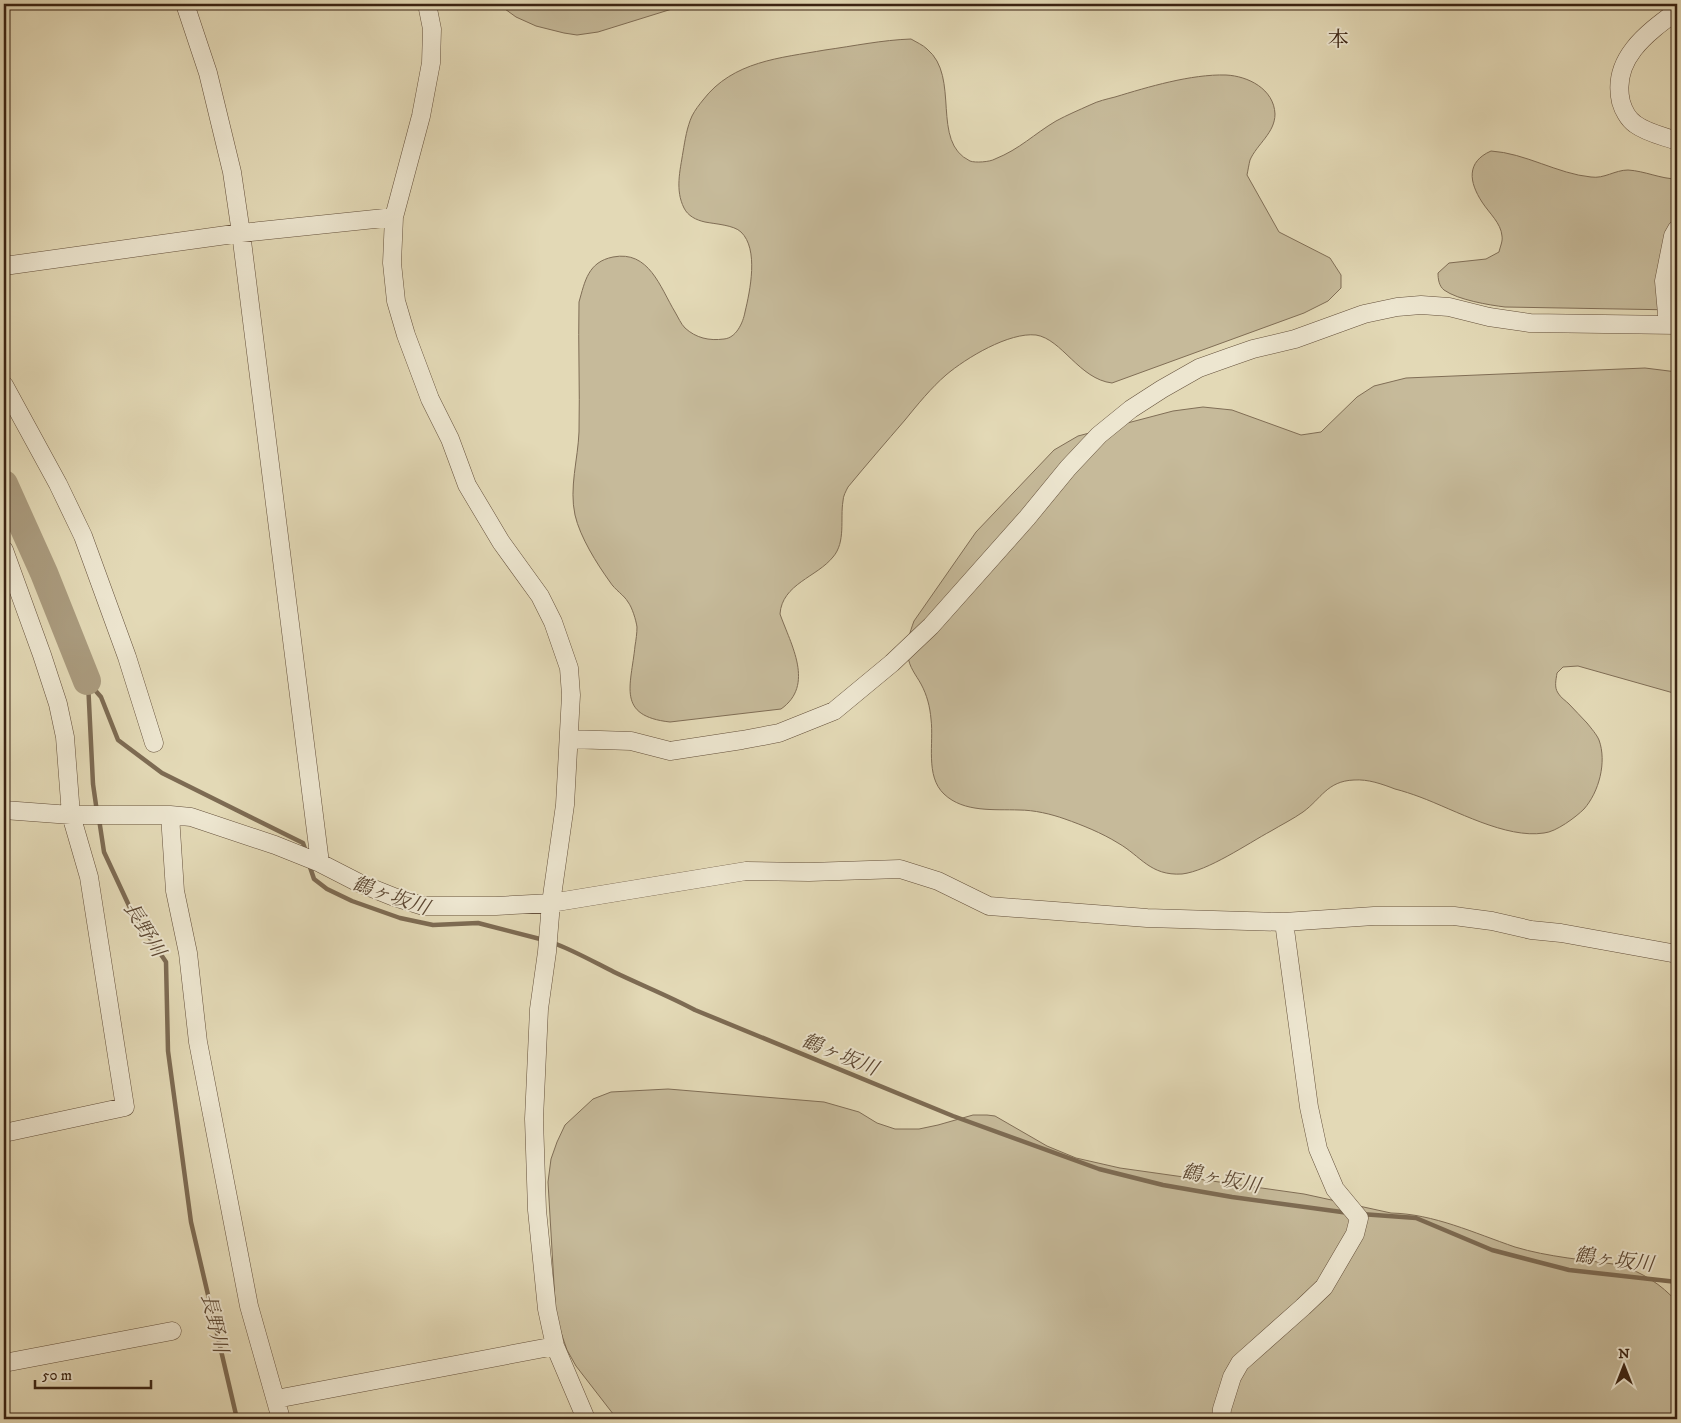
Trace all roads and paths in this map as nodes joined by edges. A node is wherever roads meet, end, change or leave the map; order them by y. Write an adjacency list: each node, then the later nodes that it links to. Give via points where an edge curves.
1 (185, 4): 7 (street, via 210,82 232,172)
2 (427, 4): 5 (street, via 432,29 431,63 425,100)
3 (1677, 10): 4 (street, via 1648,32 1627,58 1620,76 1620,94 1623,108 1633,123)
4 (1677, 141)
5 (394, 216): 7 (street); 12 (street, via 393,273 396,301 406,335 467,484 501,542 540,596 553,622 569,668 572,694)
6 (1677, 229): 9 (street, via 1664,281)
7 (241, 234): 8 (street); 17 (street)
8 (4, 266)
9 (1673, 325): 12 (street, via 1530,323 1448,307 1397,307 1364,314 1199,368 1131,408 1099,435 931,626 892,664 834,711 779,733 670,751 631,741)
10 (4, 385): 13 (street, via 83,536)
11 (4, 550): 15 (street, via 58,704 65,737)
12 (569, 740): 18 (street)
13 (154, 743)
14 (4, 810): 15 (street)
15 (71, 815): 16 (street); 21 (street, via 89,877 125,1107)
16 (170, 815): 17 (street, via 191,817 232,830); 25 (street, via 175,891 188,953 198,1042 249,1306)
17 (320, 864): 18 (street, via 359,883 423,906)
18 (551, 903): 19 (street, via 746,871 900,869 938,881 989,906 1148,918); 23 (street, via 539,1009 534,1119 546,1309)
19 (1284, 922): 20 (street, via 1374,916 1454,916); 28 (street, via 1309,1107 1318,1149 1335,1190 1359,1218 1355,1234 1324,1286 1240,1363 1232,1377)
20 (1677, 954)
21 (4, 1133)
22 (172, 1331): 24 (street)
23 (555, 1346): 25 (street); 27 (street)
24 (4, 1363)
25 (276, 1399): 26 (street)
26 (281, 1419)
27 (586, 1419)
28 (1221, 1419)

